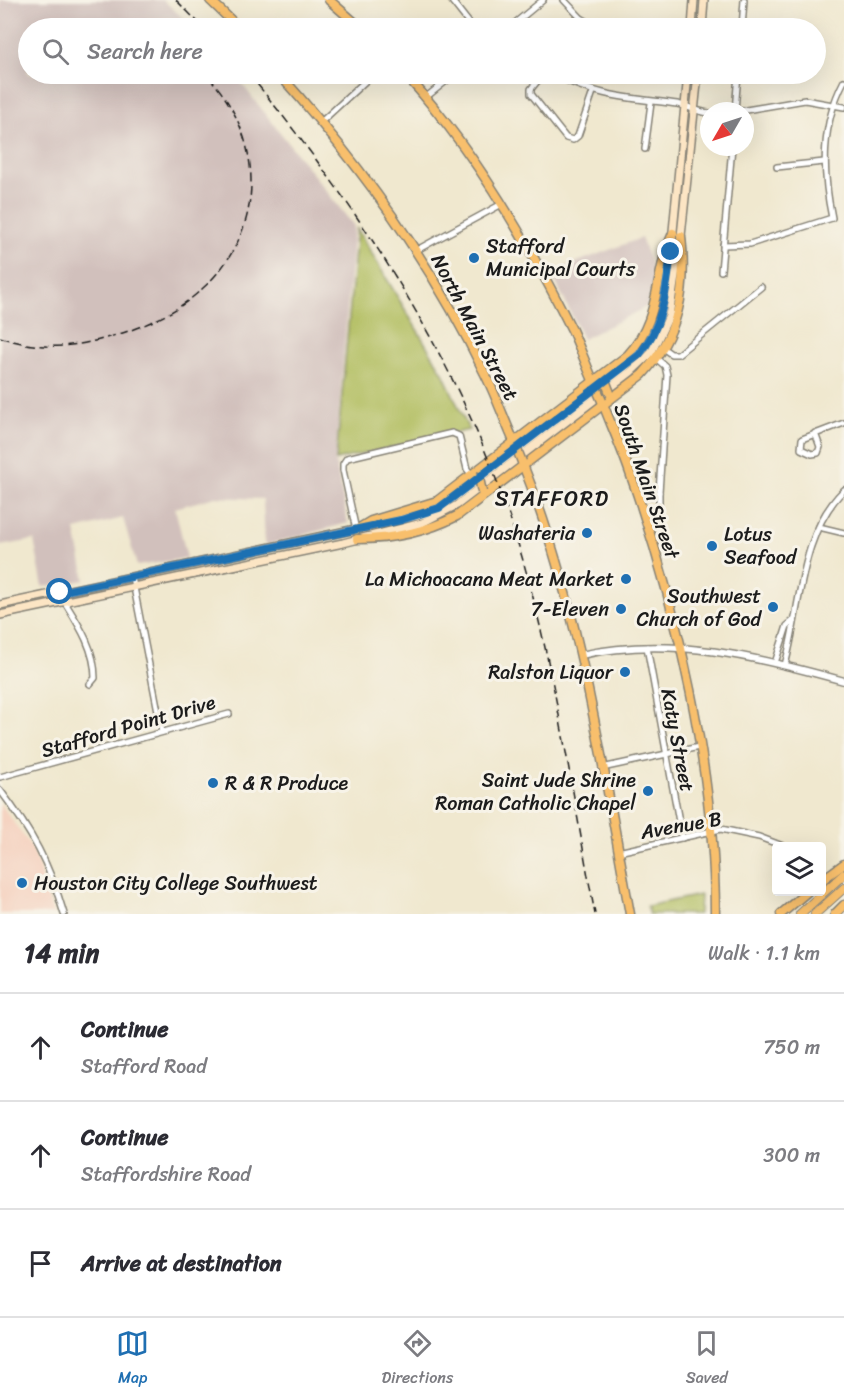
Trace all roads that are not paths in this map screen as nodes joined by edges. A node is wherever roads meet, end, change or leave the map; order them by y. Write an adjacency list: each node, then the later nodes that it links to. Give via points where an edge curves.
1 (210, 0): 11 (highway)
2 (329, 0): 12 (highway)
3 (451, 0): 13 (street)
4 (531, 0): 10 (street)
5 (543, 0): 10 (street)
6 (564, 0): 15 (street)
7 (694, 0): 16 (main road)
8 (704, 0): 17 (main road)
9 (744, 0): 18 (street)
10 (536, 6): 14 (street)
11 (229, 18)
12 (350, 18)
13 (466, 18)
14 (521, 18)
15 (581, 18)
16 (693, 18)
17 (703, 18)
18 (743, 18)
19 (844, 81): 33 (street)
20 (288, 84): 39 (highway, North Main Street)
21 (362, 84): 39 (street)
22 (413, 84): 30 (highway, South Main Street)
23 (442, 84): 30 (street)
24 (535, 84): 29 (street, via 531,94 566,138 573,140 579,136)
25 (576, 84): 29 (street)
26 (687, 84): 34 (main road)
27 (697, 84): 37 (main road)
28 (737, 84): 31 (street)
29 (593, 92): 32 (street)
30 (425, 98): 44 (highway, South Main Street)
31 (736, 102)
32 (651, 103): 34 (street); 40 (street)
33 (834, 104): 35 (street); 36 (street, via 791,101); 42 (street)
34 (685, 106): 37 (street); 45 (main road)
35 (844, 107)
36 (754, 108)
37 (695, 110): 38 (street); 45 (main road)
38 (700, 111)
39 (321, 122): 47 (highway, North Main Street)
40 (645, 149)
41 (731, 156): 46 (street)
42 (824, 162): 43 (street); 46 (street, via 832,218 750,244)
43 (777, 167)
44 (500, 205): 47 (street); 53 (highway, South Main Street, via 557,302)
45 (677, 235): 50 (highway, via 683,256 679,307); 52 (highway, via 666,249 647,328 628,355); 68 (main road, via 664,306 652,337 632,363 447,512 422,523)
46 (723, 245): 48 (street)
47 (415, 251): 58 (highway, North Main Street, via 477,357)
48 (720, 271)
49 (761, 287): 50 (street, via 678,354)
50 (664, 349): 51 (highway)
51 (657, 359): 54 (highway); 62 (street, via 665,366 667,375)
52 (606, 376): 53 (highway); 54 (highway, bridge)
53 (594, 383): 55 (highway, South Main Street, bridge); 58 (highway)
54 (614, 394): 55 (highway)
55 (603, 403): 59 (highway); 63 (highway, South Main Street)
56 (844, 423): 57 (street)
57 (815, 433)
58 (515, 444): 59 (highway, North Main Street, bridge); 60 (highway)
59 (523, 464): 64 (highway); 77 (highway, North Main Street, via 558,565)
60 (473, 475): 64 (highway, bridge, via 479,478); 68 (highway, via 437,501 371,521); 68 (street, via 467,469 459,436 452,433 345,460 343,470)
61 (844, 490): 66 (street, via 826,510)
62 (659, 492): 63 (street, via 651,496); 65 (street)
63 (637, 493): 76 (highway, South Main Street)
64 (482, 494): 68 (highway, via 457,516 427,529 396,537)
65 (659, 524)
66 (819, 527): 67 (street); 74 (street)
67 (844, 533)
68 (357, 534): 69 (main road); 70 (main road)
69 (132, 577): 70 (street); 72 (main road)
70 (134, 586): 71 (main road); 83 (street)
71 (64, 601): 73 (main road); 81 (street, via 92,656 95,678)
72 (0, 605)
73 (0, 615)
74 (793, 621): 78 (street, via 787,626); 79 (street, via 793,637)
75 (647, 647): 76 (street); 77 (street); 85 (street, Katy Street)
76 (680, 649): 78 (street, via 733,653); 84 (highway, South Main Street)
77 (581, 655): 86 (highway, North Main Street)
78 (775, 663): 79 (street)
79 (784, 665): 80 (street)
80 (844, 681)
81 (90, 684)
82 (229, 714): 83 (street, Stafford Point Drive)
83 (162, 732): 87 (street, Stafford Point Drive)
84 (699, 747): 85 (street); 89 (highway, South Main Street)
85 (666, 756): 86 (street); 90 (street, Katy Street)
86 (602, 768): 92 (highway, North Main Street)
87 (0, 777)
88 (0, 790): 99 (street, via 45,857)
89 (711, 831): 90 (street, Avenue B); 91 (street, Avenue B, via 730,830); 101 (highway, South Main Street)
90 (682, 838): 92 (street, Avenue B)
91 (772, 843)
92 (618, 852): 100 (highway, North Main Street)
93 (844, 864): 95 (highway)
94 (844, 874): 103 (main road)
95 (826, 877)
96 (844, 888): 104 (main road)
97 (801, 896): 102 (highway)
98 (844, 904): 105 (highway)
99 (64, 914)
100 (630, 914)
101 (715, 914)
102 (781, 914)
103 (800, 914)
104 (815, 914)
105 (835, 914)

